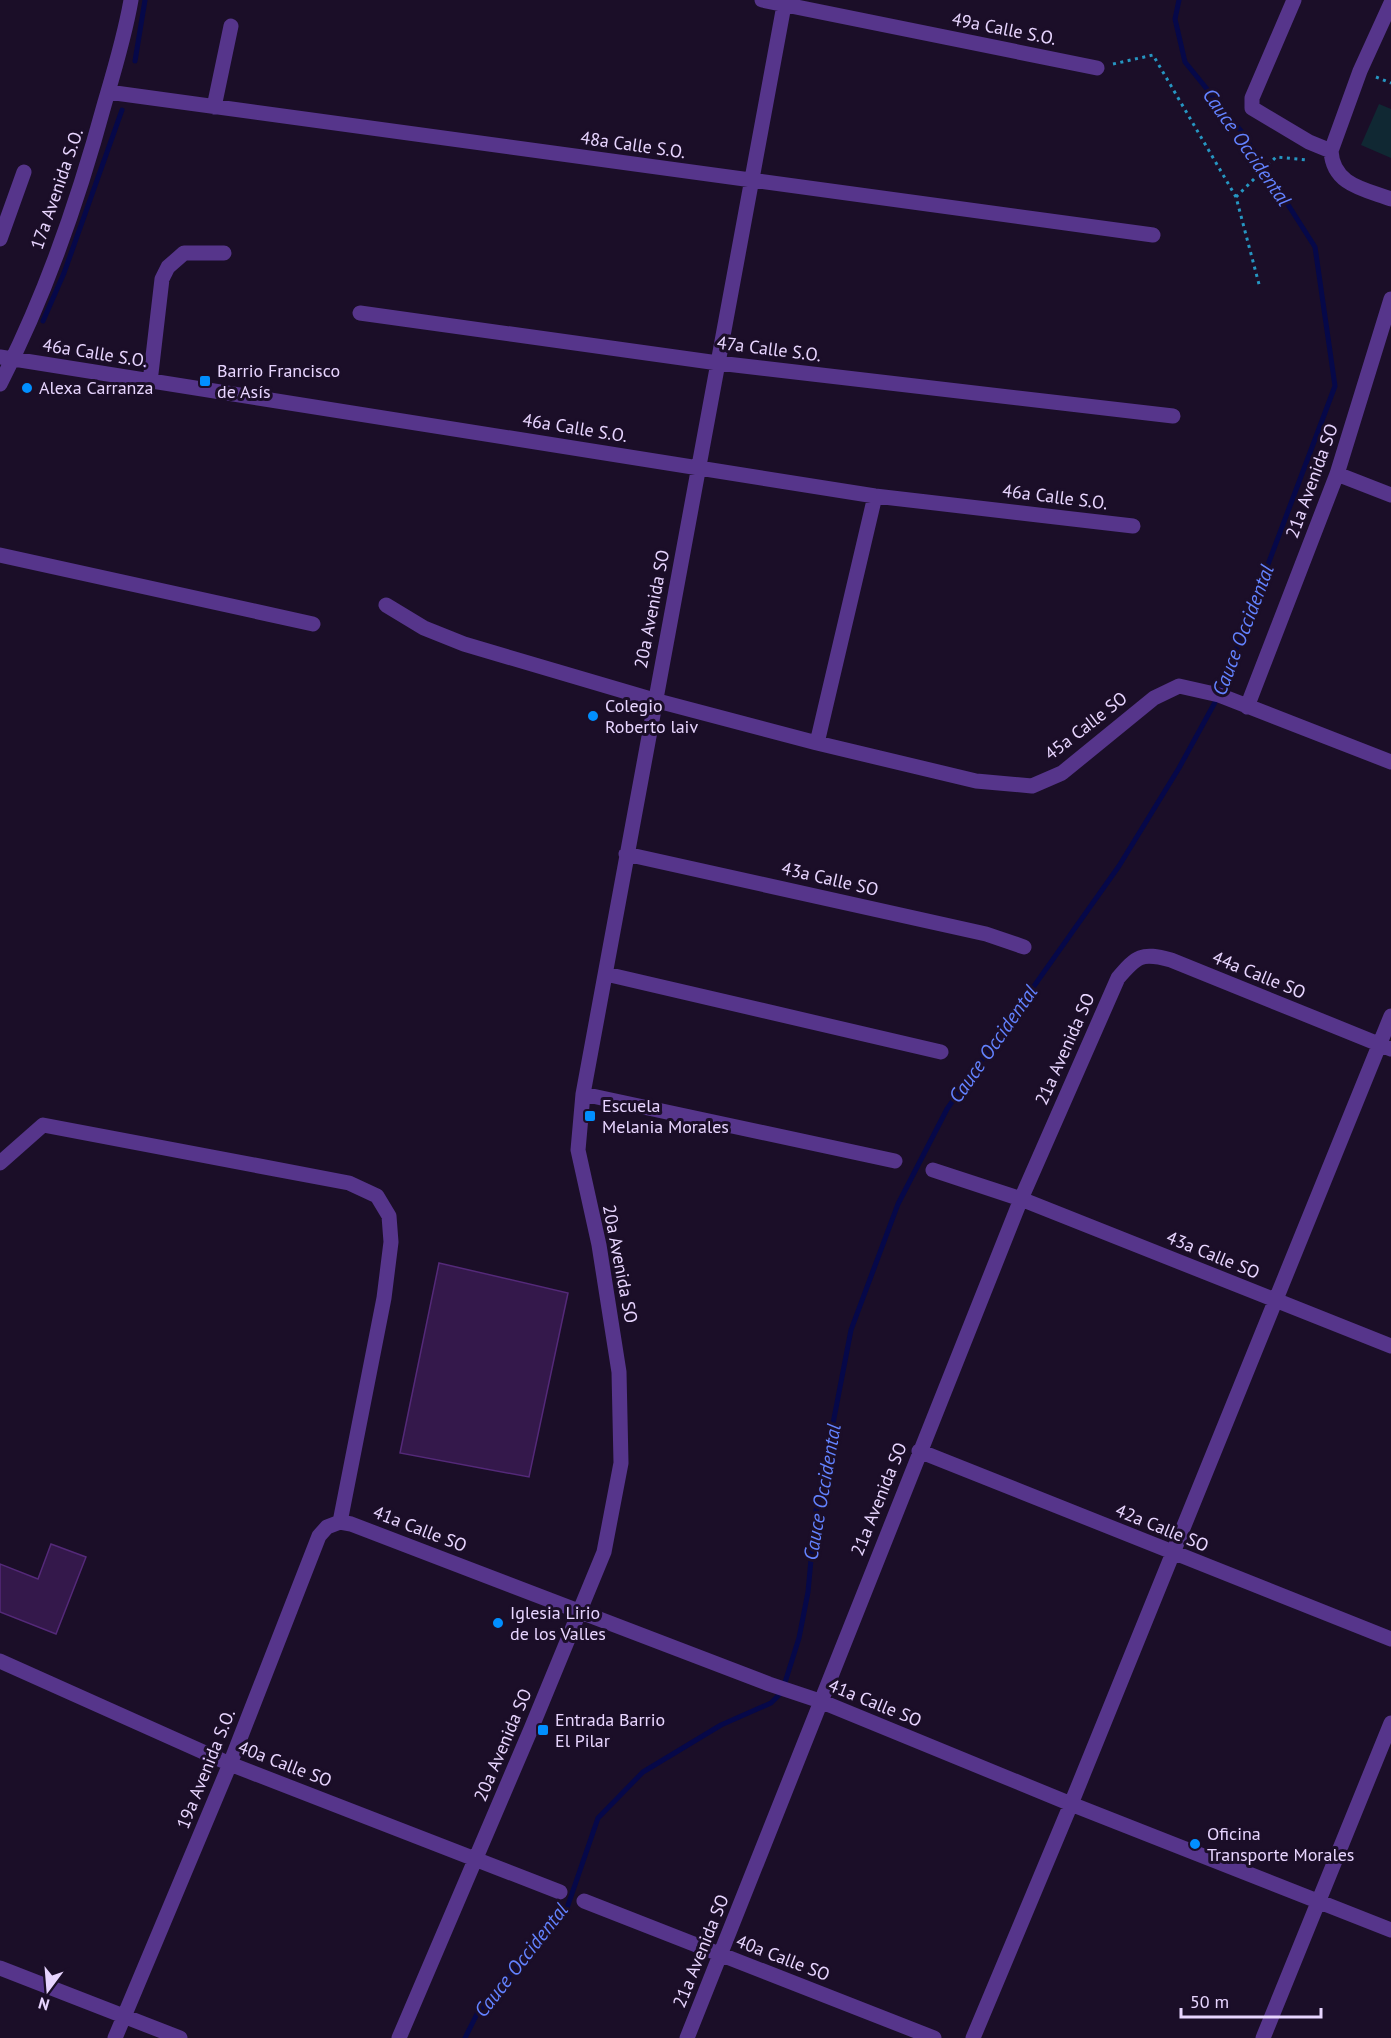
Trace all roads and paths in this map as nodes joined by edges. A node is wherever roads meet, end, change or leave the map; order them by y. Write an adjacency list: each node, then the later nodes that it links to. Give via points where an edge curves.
1 (131, 0): 8 (street, 17a Avenida S.O.)
2 (762, 0): 4 (street, 49a Calle S.O.)
3 (1294, 0): 10 (street, via 1252,98 1252,108)
4 (785, 1): 7 (street, 49a Calle S.O.); 13 (street, 20a Avenida SO)
5 (1391, 3): 10 (street, via 1360,71)
6 (231, 26): 9 (street)
7 (1097, 68): 14 (path, via 1153,55)
8 (108, 92): 9 (street, 48a Calle S.O.); 22 (street, 17a Avenida S.O., via 88,166 48,274)
9 (214, 107): 13 (street, 48a Calle S.O.)
10 (1331, 151): 15 (street, via 1332,163 1344,182)
11 (1311, 161): 14 (path, via 1276,157)
12 (24, 172): 17 (street)
13 (751, 181): 16 (street, 48a Calle S.O.); 23 (street, 20a Avenida SO)
14 (1236, 197): 19 (path)
15 (1391, 199)
16 (1153, 235)
17 (0, 239)
18 (225, 253): 24 (street, via 184,253 168,267 162,279)
19 (1260, 288)
20 (1391, 299): 28 (street, 21a Avenida SO)
21 (360, 313): 23 (street, 47a Calle S.O.)
22 (6, 359): 24 (street, 46a Calle S.O.); 25 (street, 17a Avenida S.O.)
23 (718, 363): 26 (street, 47a Calle S.O.); 27 (street, 20a Avenida SO)
24 (150, 381): 27 (street, 46a Calle S.O.)
25 (0, 384)
26 (1173, 416)
27 (699, 466): 30 (street, 46a Calle S.O.); 35 (street, 20a Avenida SO)
28 (1337, 474): 29 (street); 36 (street, 21a Avenida SO)
29 (1391, 495)
30 (875, 496): 31 (street, 46a Calle S.O.); 37 (street)
31 (1133, 526)
32 (0, 555): 34 (street)
33 (386, 605): 35 (street, 45a Calle SO, via 424,628 464,644)
34 (313, 624)
35 (654, 700): 37 (street, 45a Calle SO); 39 (street, 20a Avenida SO)
36 (1247, 707): 37 (street, 45a Calle SO, via 1220,695 1179,686 1154,698 1062,773 1032,786 976,781); 38 (street, 45a Calle SO)
37 (817, 743)
38 (1391, 762)
39 (626, 854): 40 (street, 43a Calle SO, via 986,934); 41 (street, 20a Avenida SO)
40 (1024, 947)
41 (606, 974): 45 (street); 46 (street, 20a Avenida SO)
42 (1118, 978): 44 (street, 44a Calle SO, via 1133,961 1150,955 1171,960); 50 (street, 21a Avenida SO)
43 (1391, 1016): 44 (street)
44 (1385, 1046): 51 (street)
45 (941, 1052)
46 (583, 1094): 47 (street); 56 (street, 20a Avenida SO, via 578,1150 599,1245 619,1372 621,1463 604,1552)
47 (895, 1161)
48 (0, 1163): 54 (street, via 43,1125 349,1183 377,1196 389,1216 391,1242 384,1298)
49 (933, 1170): 50 (street, 43a Calle SO)
50 (1021, 1198): 51 (street, 43a Calle SO); 53 (street, 21a Avenida SO)
51 (1275, 1301): 52 (street, 43a Calle SO); 55 (street)
52 (1391, 1346)
53 (919, 1451): 55 (street, 42a Calle SO); 59 (street, 21a Avenida SO)
54 (340, 1522): 56 (street, 41a Calle SO); 61 (street, 19a Avenida S.O., via 327,1527 319,1536)
55 (1173, 1554): 57 (street, 42a Calle SO); 62 (street)
56 (579, 1612): 59 (street, 41a Calle SO); 63 (street, 20a Avenida SO)
57 (1391, 1640)
58 (0, 1661): 61 (street, 40a Calle SO)
59 (820, 1701): 62 (street, 41a Calle SO); 68 (street, 21a Avenida SO)
60 (1391, 1723): 66 (street)
61 (230, 1764): 63 (street, 40a Calle SO); 70 (street, 19a Avenida S.O.)
62 (1071, 1804): 66 (street, 41a Calle SO); 76 (street)
63 (476, 1859): 64 (street, 40a Calle SO); 73 (street, 20a Avenida SO)
64 (560, 1892)
65 (584, 1901): 68 (street, 40a Calle SO)
66 (1320, 1901): 67 (street, 41a Calle SO); 77 (street)
67 (1391, 1930)
68 (720, 1954): 74 (street, 21a Avenida SO); 75 (street, 40a Calle SO)
69 (0, 1968): 70 (street)
70 (125, 2015): 71 (street, 19a Avenida S.O.); 72 (street)
71 (115, 2038)
72 (180, 2038)
73 (399, 2038)
74 (687, 2038)
75 (934, 2038)
76 (973, 2038)
77 (1263, 2038)

